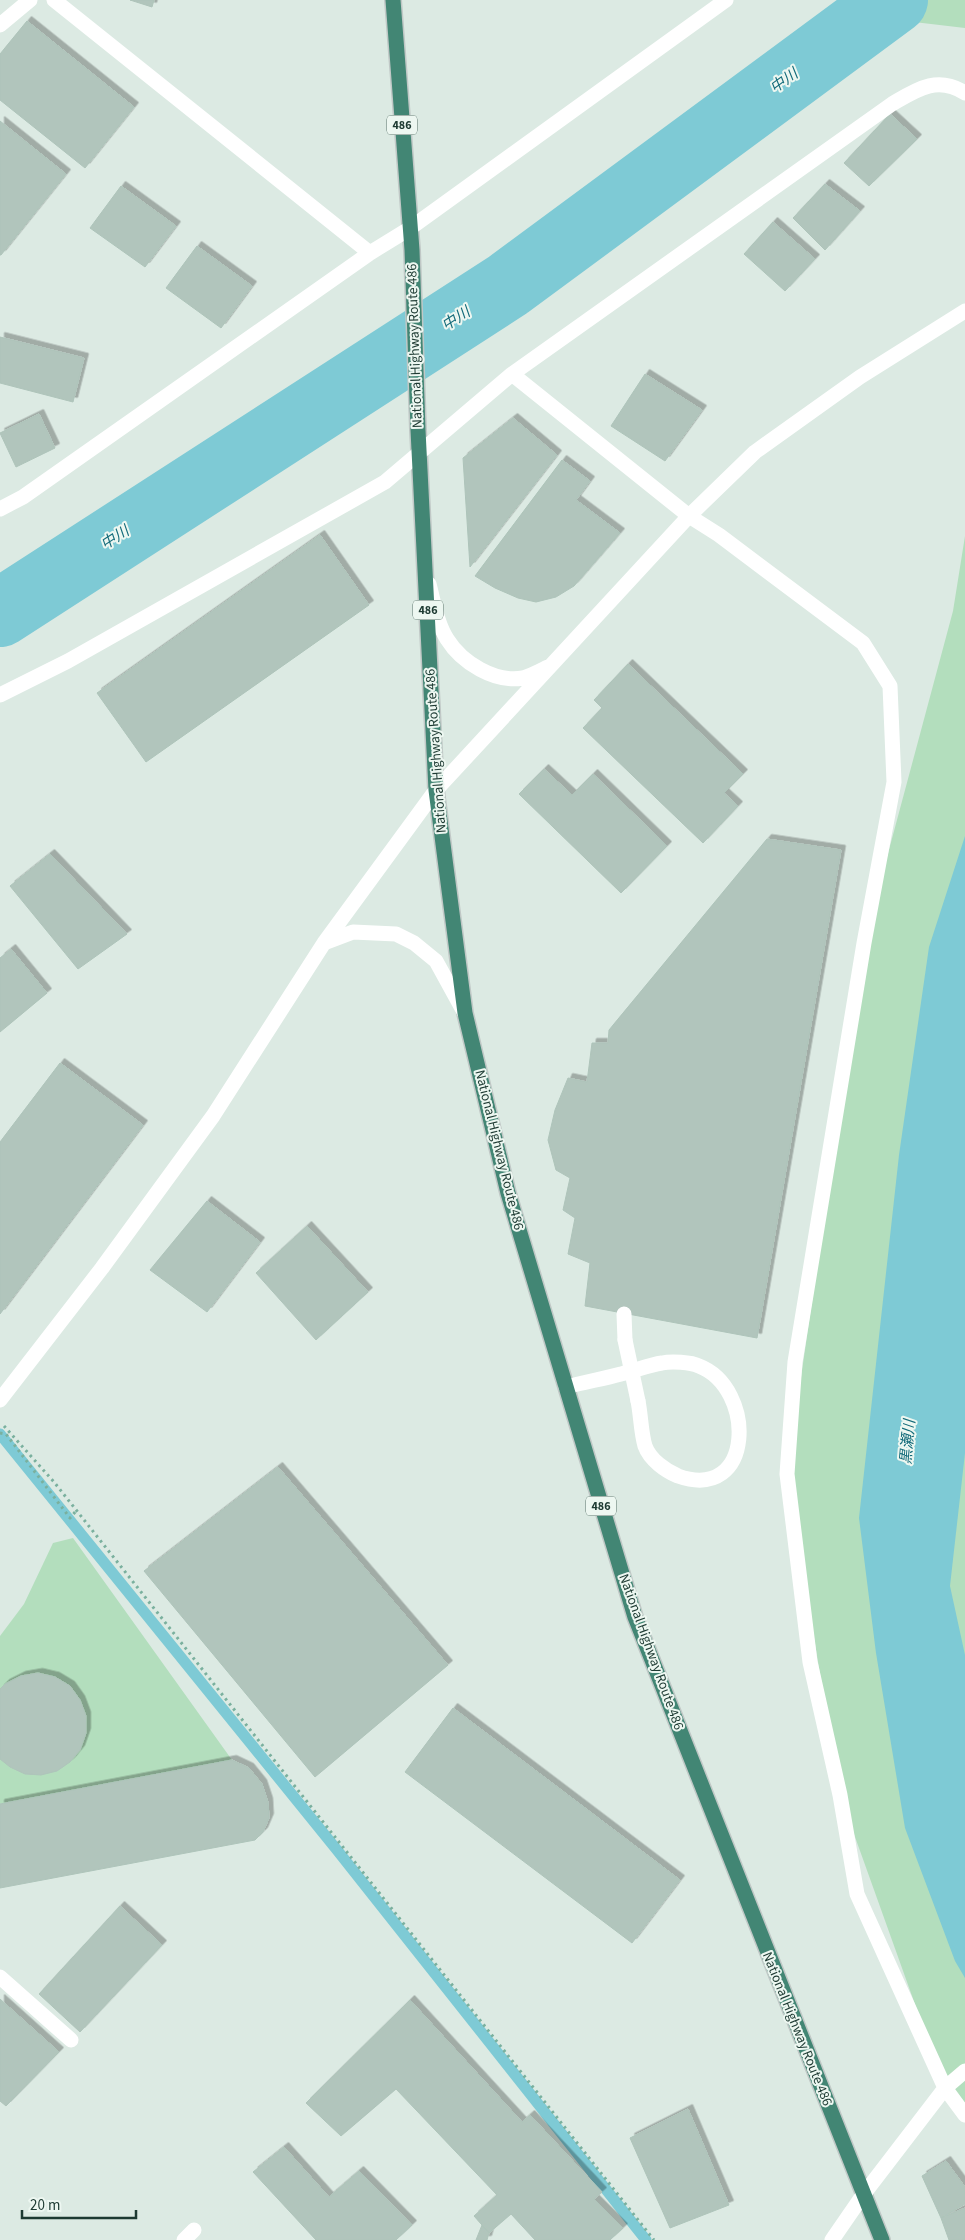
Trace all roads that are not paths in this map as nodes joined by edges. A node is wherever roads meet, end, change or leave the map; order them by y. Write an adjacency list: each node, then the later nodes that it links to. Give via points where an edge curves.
1 (30, 0): 5 (street)
2 (54, 0): 8 (street)
3 (393, 0): 7 (highway, National Highway Route 486 / 486)
4 (726, 0): 7 (street)
5 (0, 25)
6 (965, 93): 10 (street, via 956,88 925,85 892,104)
7 (409, 229): 8 (street); 11 (highway, National Highway Route 486 / 486)
8 (370, 253): 12 (street)
9 (965, 311): 13 (street, via 860,376 755,452)
10 (512, 374): 11 (street); 13 (street)
11 (420, 453): 14 (highway, National Highway Route 486 / 486); 16 (street, via 385,482 68,661)
12 (0, 509)
13 (689, 516): 15 (street); 26 (street, via 719,534 863,643 890,686 894,782 795,1362 787,1474 810,1662 840,1795 857,1894)
14 (427, 576): 15 (street, via 440,624 448,640 473,666 506,678 523,678); 17 (highway, National Highway Route 486 / 486)
15 (551, 666): 17 (street)
16 (0, 695)
17 (436, 790): 18 (street); 19 (highway, National Highway Route 486 / 486)
18 (324, 943): 19 (street, via 353,932 396,934 414,943 436,961); 22 (street, via 213,1116)
19 (465, 1013): 21 (highway, National Highway Route 486 / 486, via 508,1193)
20 (624, 1314): 21 (street, bridge, via 625,1340 638,1401 646,1448 665,1471 692,1480 714,1480 731,1465 739,1440 732,1396 719,1379 699,1366 663,1362)
21 (566, 1387): 28 (highway, National Highway Route 486 / 486, via 635,1618)
22 (0, 1400)
23 (0, 1977): 24 (street)
24 (71, 2040)
25 (965, 2071): 26 (street)
26 (945, 2088): 27 (street); 28 (street)
27 (965, 2115)
28 (863, 2195): 29 (street); 30 (highway, National Highway Route 486 / 486)
29 (832, 2240)
30 (882, 2240)

